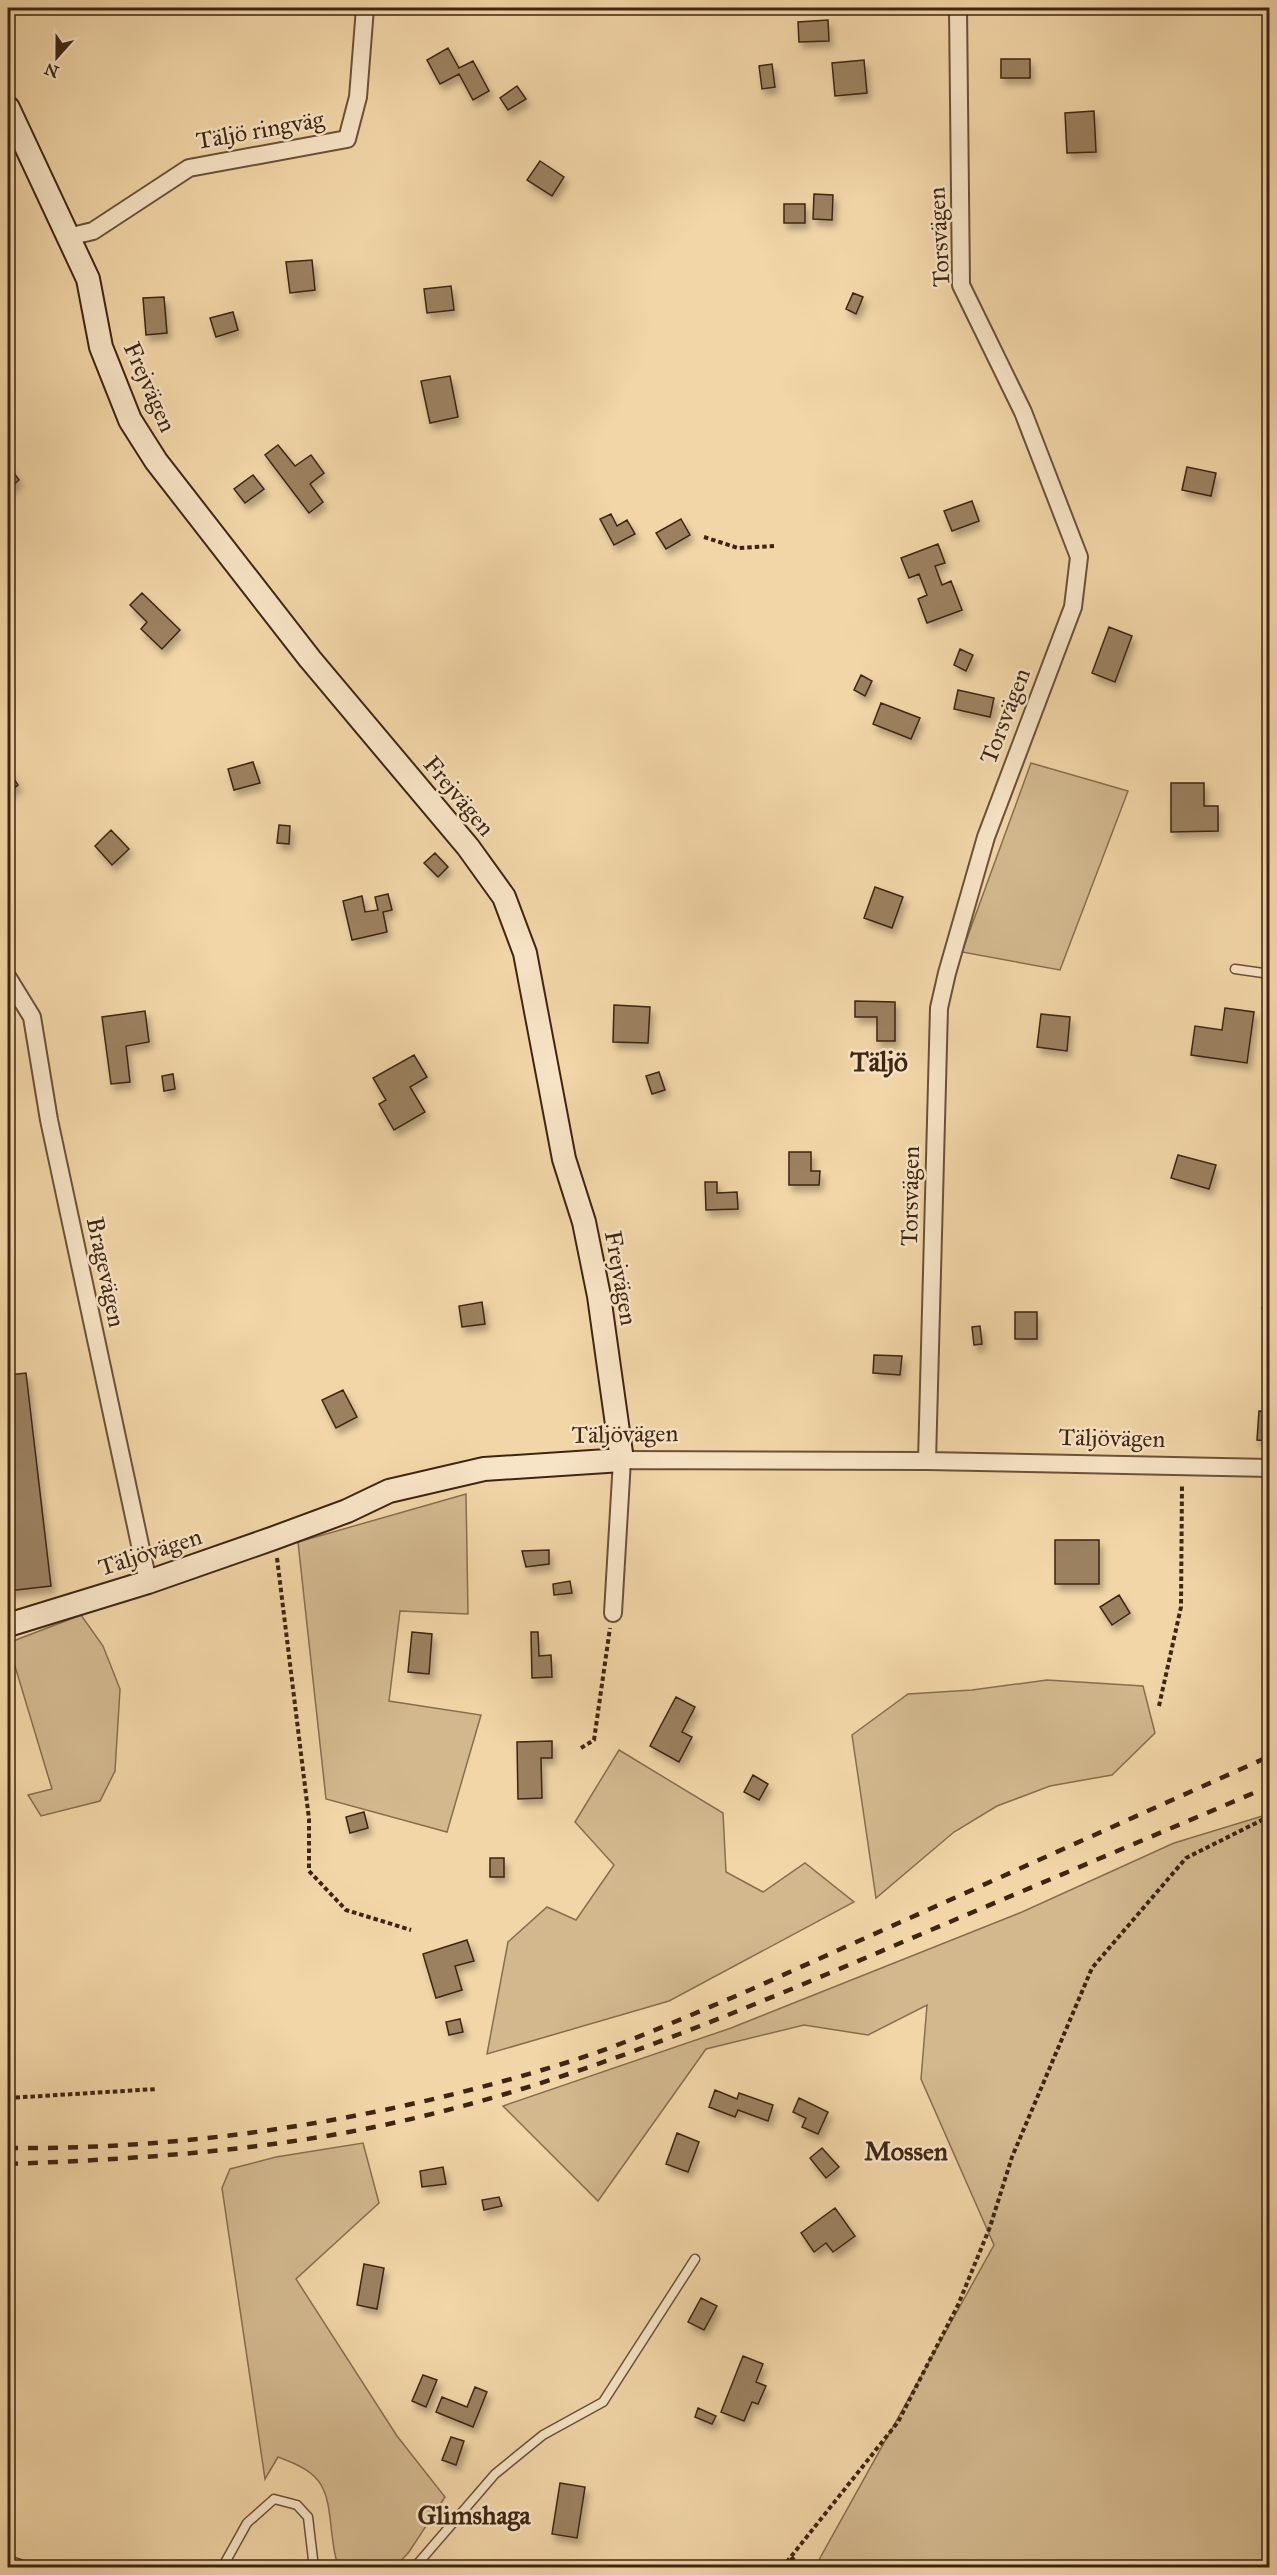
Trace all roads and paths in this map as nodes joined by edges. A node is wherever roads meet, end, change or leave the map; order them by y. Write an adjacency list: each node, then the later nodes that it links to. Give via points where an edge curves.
1 (365, 8): 4 (street, Täljö ringväg, via 358,97 347,139 189,168 93,231)
2 (958, 8): 11 (street, Torsvägen, via 961,285 1023,412 1079,557 1072,607 986,837 939,1008)
3 (8, 108): 4 (street, Frejvägen)
4 (68, 237): 10 (street, Frejvägen, via 88,279 101,347 120,396 156,461 310,660 468,847 504,897 525,953 564,1159 584,1222)
5 (704, 537): 6 (path, via 738,548)
6 (774, 546)
7 (1235, 969): 8 (lane)
8 (1269, 974)
9 (8, 978): 15 (street, Bragevägen, via 32,1017 49,1120)
10 (622, 1460): 11 (street, Täljövägen); 14 (street, Täljövägen, via 484,1469 389,1491); 16 (street, Frejvägen)
11 (927, 1461): 12 (street, Täljövägen)
12 (1182, 1466): 13 (street, Täljövägen); 18 (path, via 1181,1606)
13 (1269, 1468)
14 (274, 1538): 15 (street, Täljövägen); 21 (path, via 309,1819 309,1871 346,1910)
15 (148, 1581): 17 (street, Täljövägen)
16 (612, 1613): 19 (path, via 594,1740)
17 (8, 1625)
18 (1159, 1706)
19 (581, 1748)
20 (1269, 1816): 25 (path, via 1186,1858 1092,1968 1012,2157 990,2227 958,2305 898,2422)
21 (411, 1930)
22 (157, 2089): 23 (path)
23 (8, 2098)
24 (695, 2259): 30 (lane, via 603,2402 543,2435 495,2474)
25 (791, 2557): 31 (path); 32 (path)
26 (8, 2560): 27 (lane)
27 (31, 2568)
28 (222, 2568): 29 (lane, via 247,2523 274,2499 297,2505 308,2517)
29 (314, 2568)
30 (414, 2568)
31 (782, 2568)
32 (802, 2568)

